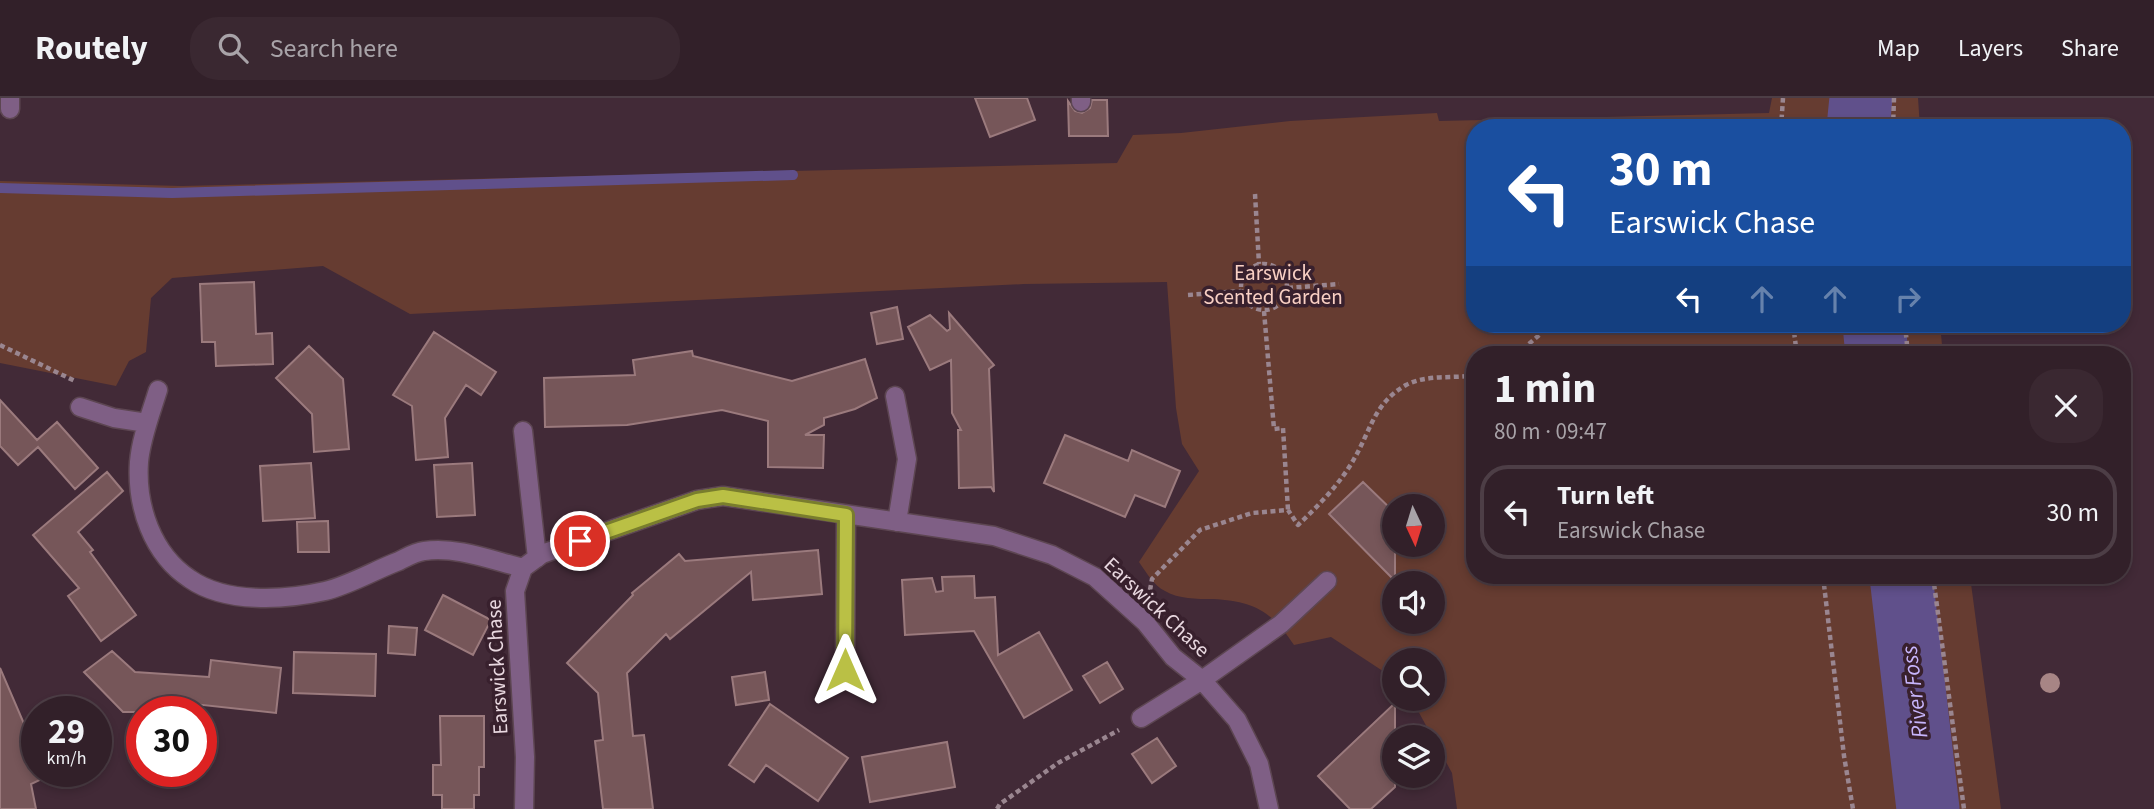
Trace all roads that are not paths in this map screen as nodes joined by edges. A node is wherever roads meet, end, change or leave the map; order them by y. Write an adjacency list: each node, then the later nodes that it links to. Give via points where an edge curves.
1 (158, 390): 4 (street)
2 (895, 396): 7 (street, via 907,459)
3 (80, 407): 4 (street)
4 (147, 423): 8 (street, via 139,461 139,497 149,530 190,580 220,592 288,598 315,593 422,551 448,550)
5 (523, 431): 8 (street)
6 (846, 515): 7 (street, Earswick Chase); 8 (street, Earswick Chase, via 723,496 697,500 608,530); 10 (street)
7 (897, 522): 11 (street, Earswick Chase, via 994,536 1052,555 1095,577 1145,622 1172,657)
8 (530, 563): 13 (street, Earswick Chase, via 515,591)
9 (1327, 581): 11 (street, via 1281,624)
10 (845, 670)
11 (1202, 680): 12 (street); 14 (street, Earswick Chase, via 1237,720 1259,764)
12 (1141, 718)
13 (524, 809)
14 (1269, 809)

